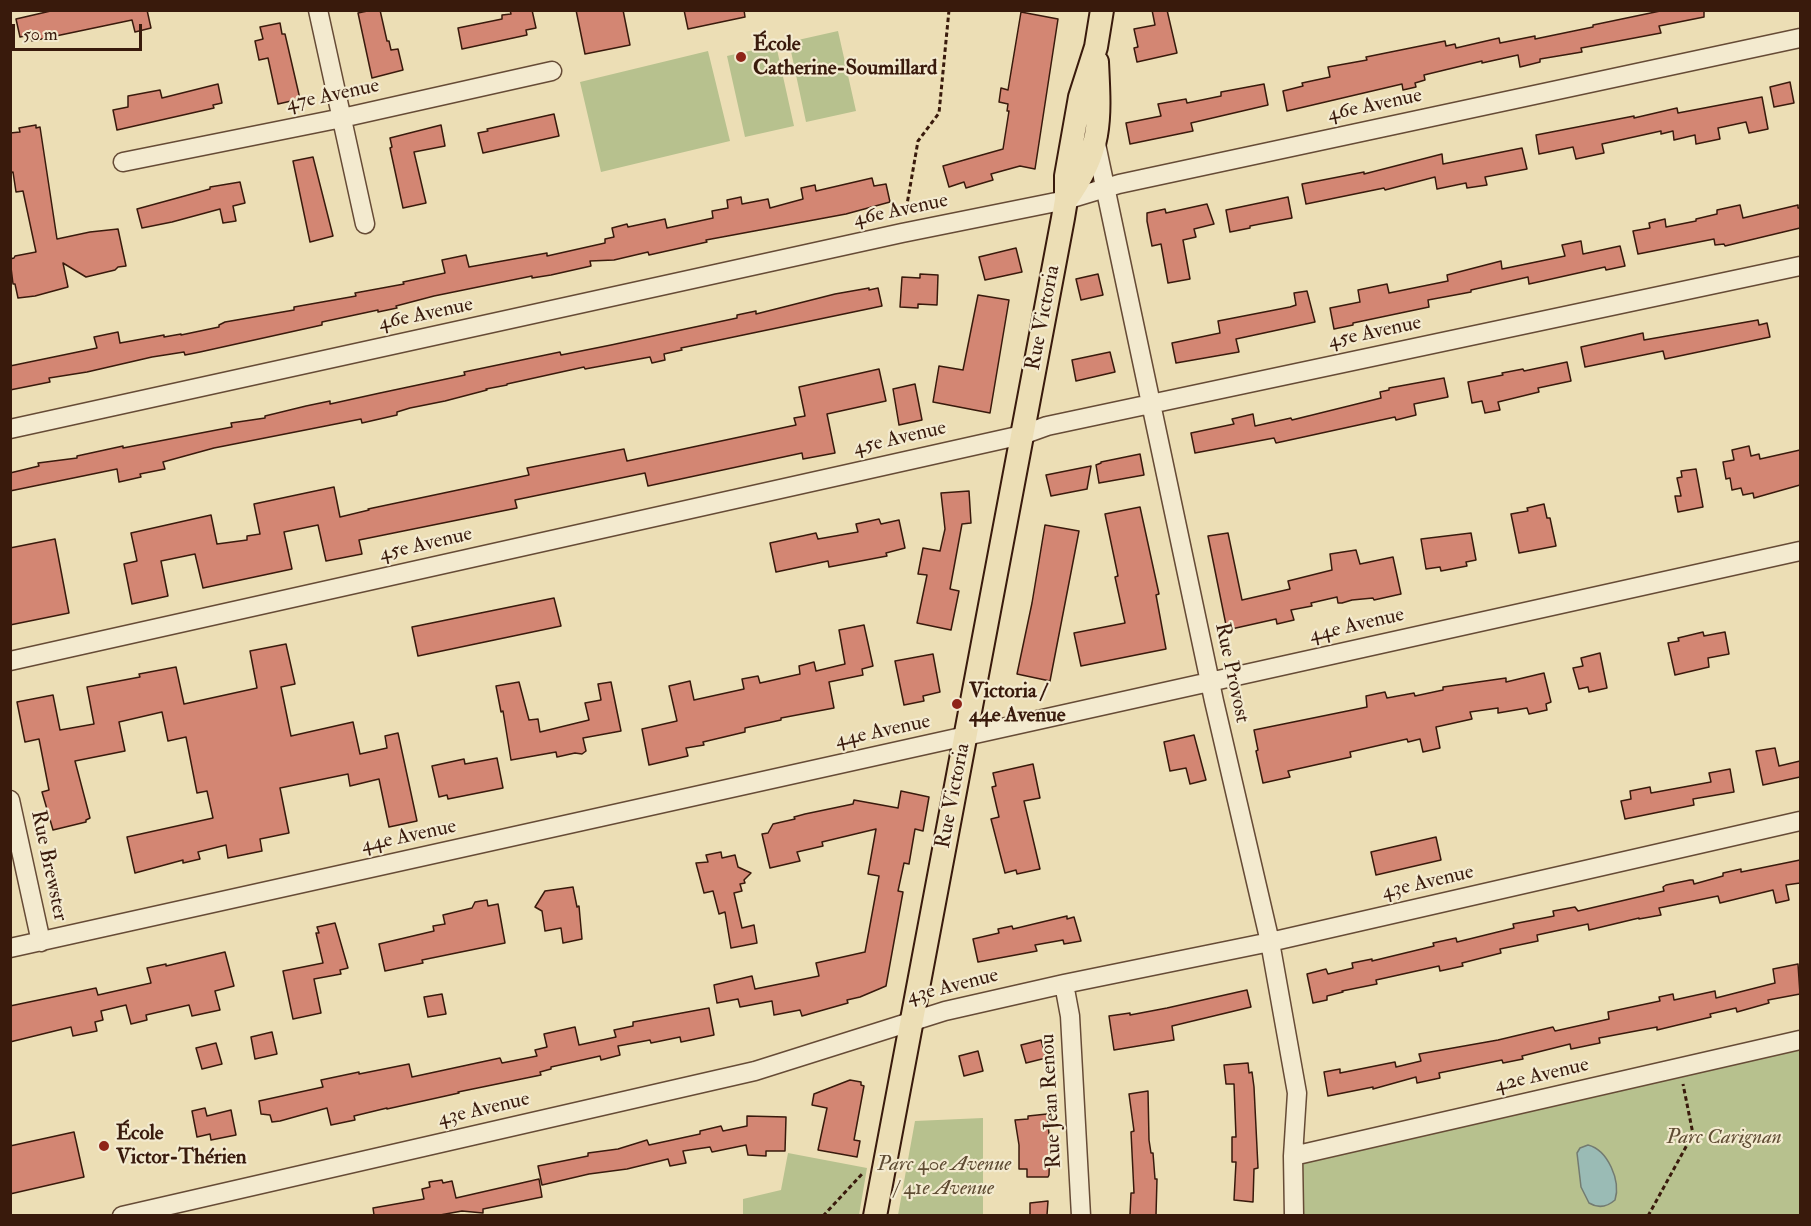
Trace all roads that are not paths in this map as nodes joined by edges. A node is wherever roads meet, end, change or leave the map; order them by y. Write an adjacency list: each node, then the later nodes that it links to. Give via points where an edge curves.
1 (318, 10): 6 (street)
2 (1102, 10): 4 (main road, Rue Victoria)
3 (1800, 38): 9 (street, 46e Avenue)
4 (1096, 47): 7 (main road, Rue Victoria); 10 (main road, Rue Victoria, via 1080,97 1066,176)
5 (552, 71): 6 (street, 47e Avenue)
6 (342, 118): 8 (street, 47e Avenue); 11 (street)
7 (1096, 144): 9 (street, Rue Provost); 10 (main road, Rue Victoria)
8 (123, 162)
9 (1106, 188): 10 (street, 46e Avenue); 13 (street, Rue Provost)
10 (1066, 200): 14 (street, 46e Avenue); 15 (main road, Rue Victoria)
11 (365, 224)
12 (1800, 266): 13 (street, 45e Avenue)
13 (1151, 404): 15 (street, 45e Avenue); 18 (street, Rue Provost)
14 (10, 429)
15 (1022, 435): 17 (street, 45e Avenue); 19 (main road, Rue Victoria)
16 (1800, 551): 18 (street, 44e Avenue)
17 (10, 661)
18 (1210, 682): 19 (street, 44e Avenue); 23 (street, Rue Provost)
19 (965, 737): 22 (street, 44e Avenue); 26 (main road, Rue Victoria)
20 (10, 800): 22 (street, Rue Brewster)
21 (1800, 821): 23 (street, 43e Avenue)
22 (41, 942): 24 (street, 44e Avenue)
23 (1270, 942): 25 (street, 43e Avenue); 28 (street, Rue Provost, via 1297,1093)
24 (10, 948)
25 (1064, 984): 26 (street, 43e Avenue); 31 (street, Rue Jean Renou, via 1070,1016)
26 (912, 1021): 29 (street, 43e Avenue, via 755,1071); 30 (main road, Rue Victoria)
27 (1800, 1040): 28 (street, 42e Avenue)
28 (1293, 1156): 32 (street, Rue Provost)
29 (122, 1215)
30 (875, 1215)
31 (1082, 1215)
32 (1294, 1215)

